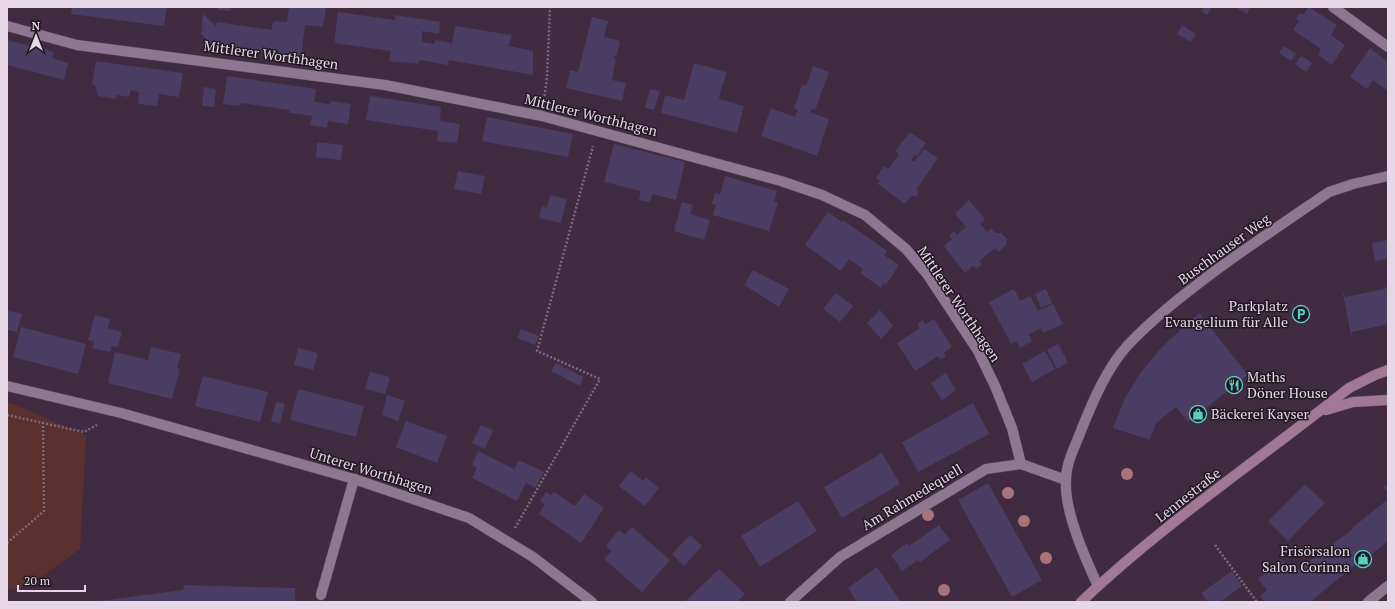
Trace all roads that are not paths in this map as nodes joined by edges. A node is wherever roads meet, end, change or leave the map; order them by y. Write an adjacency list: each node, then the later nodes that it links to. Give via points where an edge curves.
1 (1333, 7): 3 (street)
2 (7, 26): 9 (street, Mittlerer Worthhagen, via 76,45 385,85 542,116 781,181 822,195 865,215 906,249 927,274 978,351 1012,428)
3 (1388, 47)
4 (1388, 176): 11 (street, Buschhauser Weg, via 1328,192 1164,311 1126,347 1112,368 1089,410 1069,462)
5 (1388, 370): 8 (main road, Lennestraße, via 1349,388)
6 (7, 386): 10 (street, Unterer Worthhagen, via 121,413)
7 (1388, 400): 8 (main road, Lennestraße, via 1353,402)
8 (1315, 415): 12 (main road, Lennestraße, via 1193,507)
9 (1021, 464): 11 (street, Am Rahmedequell); 16 (street, Am Rahmedequell, via 986,469 969,478 840,557)
10 (354, 479): 14 (street); 15 (street, Unterer Worthhagen, via 469,518 552,570)
11 (1066, 480): 12 (street, Buschhauser Weg, via 1071,517)
12 (1098, 586): 17 (main road, Lennestraße)
13 (1388, 586): 18 (street)
14 (321, 595)
15 (592, 602)
16 (790, 602)
17 (1081, 602)
18 (1368, 602)

